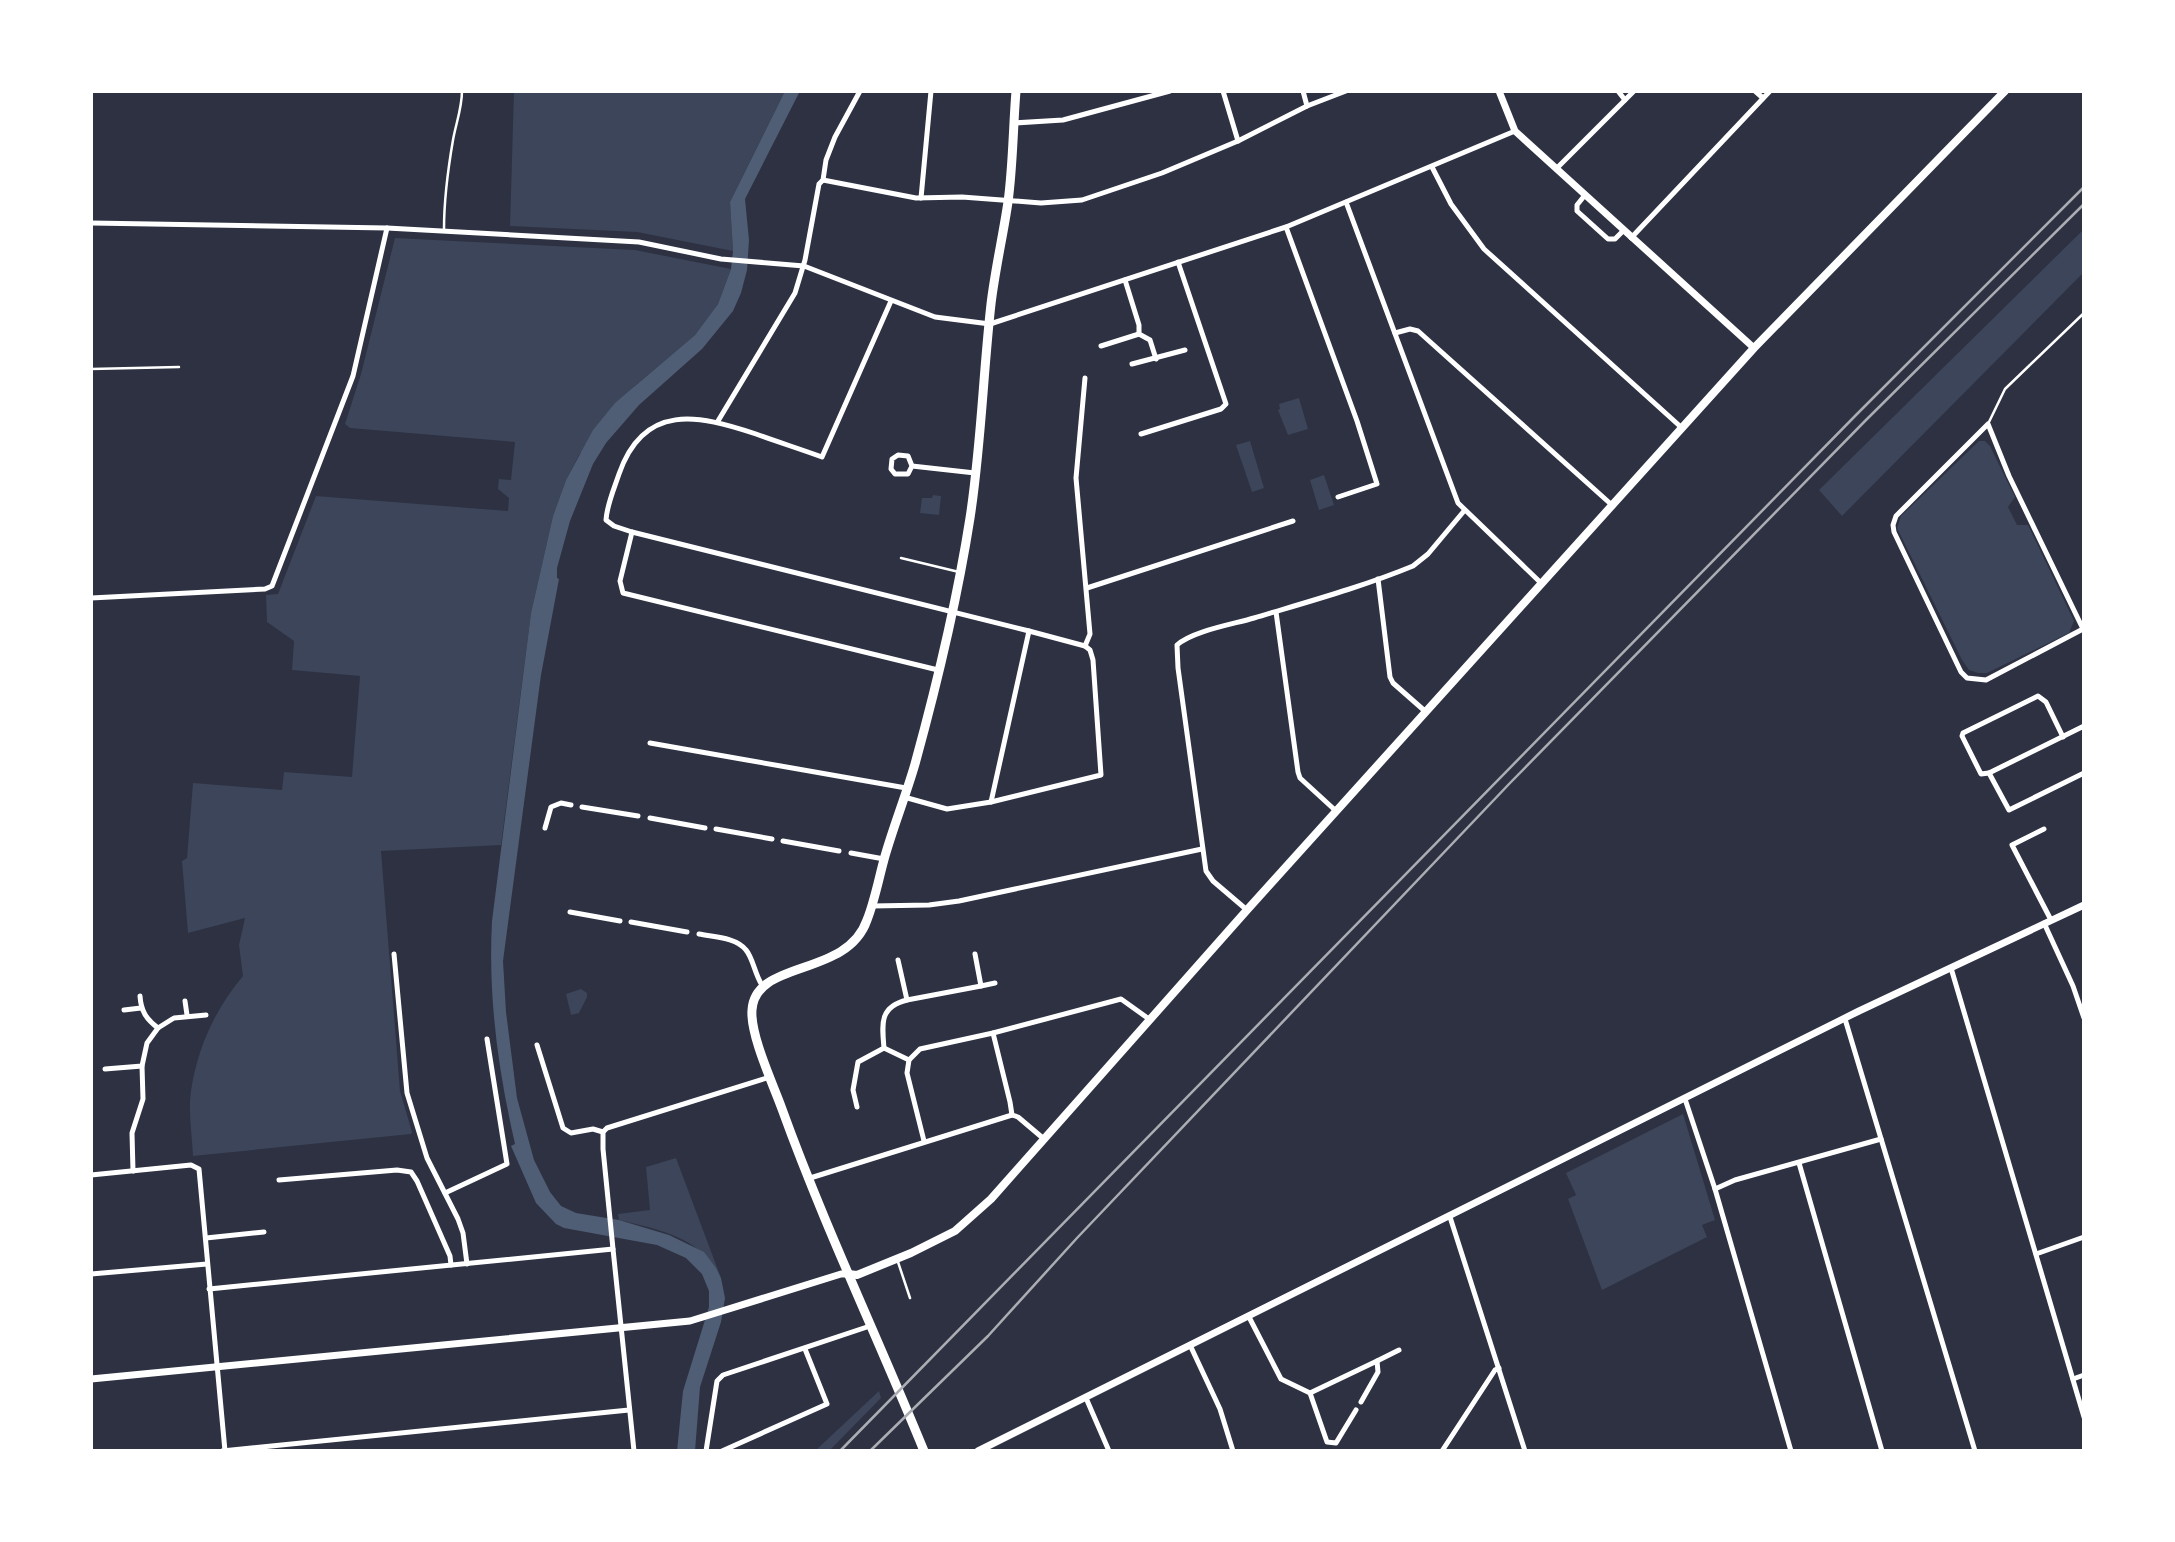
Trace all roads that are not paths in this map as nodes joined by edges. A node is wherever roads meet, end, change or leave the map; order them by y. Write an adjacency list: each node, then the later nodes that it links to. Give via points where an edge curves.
1 (462, 91): 32 (lane, via 448,172)
2 (860, 91): 23 (street, via 831,146)
3 (931, 91): 25 (street)
4 (1016, 91): 18 (main road)
5 (1170, 91): 18 (street, via 1063,120)
6 (1223, 91): 20 (street)
7 (1303, 91): 17 (street)
8 (1346, 91): 17 (street)
9 (1499, 91): 19 (street)
10 (1618, 91): 16 (street)
11 (1634, 91): 16 (street)
12 (1755, 91): 15 (street)
13 (1770, 91): 15 (street)
14 (2005, 91): 43 (main road)
15 (1763, 98): 33 (street)
16 (1625, 100): 22 (street)
17 (1307, 106): 20 (street)
18 (1014, 124): 26 (main road)
19 (1515, 131): 21 (street); 22 (street)
20 (1238, 142): 26 (street, via 1082,200)
21 (1432, 167): 27 (street); 52 (street, via 1451,204 1484,249)
22 (1556, 169): 24 (street)
23 (823, 180): 25 (street); 35 (street, via 818,184)
24 (1585, 195): 31 (street); 31 (street, via 1577,211 1608,239)
25 (921, 198): 26 (street)
26 (1008, 201): 39 (main road)
27 (1346, 202): 29 (street); 40 (street)
28 (91, 223): 30 (street)
29 (1286, 227): 34 (street); 56 (street, via 1377,484)
30 (387, 228): 32 (street); 66 (street, via 353,376 272,586)
31 (1623, 231): 33 (street)
32 (444, 232): 35 (street, via 639,242 729,259)
33 (1631, 238): 43 (street)
34 (1178, 262): 36 (street); 53 (street, via 1226,404)
35 (804, 266): 37 (street); 50 (street, via 788,307)
36 (1125, 280): 39 (street); 41 (street)
37 (891, 301): 39 (street, via 939,318); 50 (street, via 822,457)
38 (2084, 313): 51 (lane, via 2005,389)
39 (989, 324): 55 (main road)
40 (1395, 333): 57 (street, via 1418,331); 58 (street, via 1453,493)
41 (1139, 334): 42 (street); 45 (street, via 1150,340)
42 (1101, 346)
43 (1754, 348): 52 (main road)
44 (1185, 350): 45 (street)
45 (1156, 359): 46 (street)
46 (1132, 364)
47 (179, 367): 48 (lane)
48 (91, 369)
49 (1085, 378): 65 (street, via 1076,478)
50 (718, 421): 60 (street, via 662,423 627,454 606,520)
51 (1988, 424): 69 (street); 69 (street, via 1896,516 1894,532 1967,678 1986,680)
52 (1682, 428): 57 (main road)
53 (1141, 434)
54 (912, 466): 54 (street, via 908,456 892,458 895,474 908,474); 55 (street)
55 (975, 473): 62 (main road)
56 (1338, 497)
57 (1613, 506): 64 (main road)
58 (1464, 511): 63 (street, via 1413,566); 64 (street)
59 (1293, 521): 65 (street)
60 (632, 532): 67 (street); 72 (street, via 620,581 623,593)
61 (901, 558): 62 (lane)
62 (959, 572): 67 (main road)
63 (1378, 579): 68 (street); 73 (street, via 1390,677)
64 (1542, 584): 73 (main road)
65 (1087, 588): 71 (street, via 1090,634)
66 (91, 598)
67 (951, 611): 70 (street); 72 (main road)
68 (1276, 612): 83 (street, via 1298,772); 92 (street, via 1181,641 1176,649)
69 (2084, 630)
70 (1029, 631): 71 (street); 80 (street)
71 (1085, 646): 80 (street, via 1093,660 1101,775)
72 (938, 670): 79 (main road)
73 (1426, 712): 83 (main road)
74 (2084, 726): 75 (street)
75 (2063, 737): 77 (street); 77 (street, via 2046,702 2034,696 1963,733 1981,774)
76 (650, 743): 79 (street)
77 (1989, 773): 78 (street, via 2009,810)
78 (2084, 773)
79 (905, 793): 80 (street, via 947,809); 95 (main road)
80 (991, 802)
81 (571, 805): 86 (street, via 551,807)
82 (582, 807): 84 (street)
83 (1336, 811): 98 (main road)
84 (638, 816)
85 (650, 818): 87 (street)
86 (545, 828)
87 (705, 828)
88 (2044, 829): 101 (street, via 2012,845)
89 (716, 830): 90 (street)
90 (772, 839)
91 (783, 841): 93 (street)
92 (1202, 849): 97 (street, via 959,901); 98 (street, via 1213,881)
93 (839, 851)
94 (850, 853): 95 (street)
95 (884, 859): 97 (main road)
96 (2084, 905): 101 (street)
97 (872, 906): 110 (main road, via 866,926 851,946 820,964)
98 (1247, 910): 120 (main road)
99 (570, 912): 100 (street)
100 (620, 920)
101 (2048, 921): 108 (street); 119 (street)
102 (631, 922): 103 (street)
103 (687, 932)
104 (699, 933): 110 (street, via 730,940 747,950)
105 (394, 954): 144 (street, via 407,1093 427,1158)
106 (975, 954): 111 (street)
107 (898, 960): 113 (street)
108 (1951, 968): 121 (street); 150 (street)
109 (995, 983): 111 (street)
110 (762, 985): 130 (main road, via 752,1017)
111 (981, 986): 113 (street)
112 (140, 996): 115 (street)
113 (907, 1000): 126 (street, via 884,1016)
114 (185, 1001): 117 (street)
115 (141, 1008): 116 (street); 122 (street)
116 (124, 1010)
117 (187, 1015): 118 (street); 122 (street)
118 (206, 1015)
119 (2084, 1018)
120 (1149, 1019): 123 (street, via 1121,999); 135 (main road)
121 (1845, 1019): 131 (street); 136 (street)
122 (158, 1028): 128 (street, via 147,1043)
123 (993, 1033): 127 (street, via 920,1049); 133 (street)
124 (487, 1039): 144 (street, via 507,1164)
125 (537, 1045): 134 (street, via 563,1128 571,1133)
126 (884, 1048): 127 (street); 132 (street, via 858,1062 853,1090)
127 (909, 1060): 137 (street, via 907,1073)
128 (142, 1066): 129 (street); 139 (street, via 143,1099 132,1133)
129 (105, 1069)
130 (770, 1077): 134 (street); 141 (main road)
131 (1685, 1099): 143 (street); 145 (street)
132 (857, 1107)
133 (1012, 1115): 135 (street); 137 (street)
134 (603, 1132): 149 (street)
135 (1044, 1139): 151 (main road, via 991,1199 955,1231)
136 (1881, 1139): 138 (street); 189 (street)
137 (924, 1141): 141 (street)
138 (1799, 1163): 143 (street); 188 (street)
139 (133, 1171): 140 (street); 148 (street, via 198,1167)
140 (91, 1175)
141 (807, 1179): 156 (main road)
142 (279, 1180): 154 (street, via 411,1172)
143 (1715, 1189): 187 (street)
144 (445, 1193): 153 (street, via 463,1233)
145 (1450, 1217): 159 (street); 167 (street)
146 (264, 1232): 148 (street)
147 (2084, 1237): 150 (street)
148 (206, 1238): 152 (street)
149 (612, 1249): 153 (street); 161 (street)
150 (2036, 1254): 170 (street)
151 (897, 1259): 156 (main road, via 857,1275); 158 (lane)
152 (207, 1264): 155 (street); 157 (street)
153 (467, 1264): 154 (street)
154 (452, 1265): 157 (street)
155 (91, 1274)
156 (848, 1274): 160 (main road); 161 (street, via 704,1317)
157 (209, 1289): 166 (street)
158 (910, 1298)
159 (1249, 1317): 162 (street); 171 (street, via 1281,1379)
160 (870, 1326): 163 (street); 181 (main road)
161 (620, 1328): 166 (street); 174 (street)
162 (1190, 1345): 172 (street); 184 (street, via 1220,1409)
163 (805, 1349): 179 (street, via 723,1375 717,1381); 180 (street, via 827,1404)
164 (1399, 1350): 165 (street)
165 (1377, 1361): 171 (street); 173 (street, via 1378,1372)
166 (217, 1368): 169 (street); 177 (street)
167 (1499, 1368): 185 (street); 186 (street)
168 (2084, 1375): 170 (street)
169 (91, 1379)
170 (2073, 1379): 176 (street)
171 (1310, 1393): 175 (street, via 1327,1442 1336,1443)
172 (1086, 1398): 182 (street); 183 (street)
173 (1360, 1402)
174 (629, 1410): 177 (street); 178 (street)
175 (1356, 1410)
176 (2084, 1417)
177 (224, 1451)
178 (634, 1451)
179 (706, 1451)
180 (723, 1451)
181 (924, 1451)
182 (978, 1451)
183 (1109, 1451)
184 (1233, 1451)
185 (1441, 1451)
186 (1525, 1451)
187 (1791, 1451)
188 (1882, 1451)
189 (1975, 1451)

